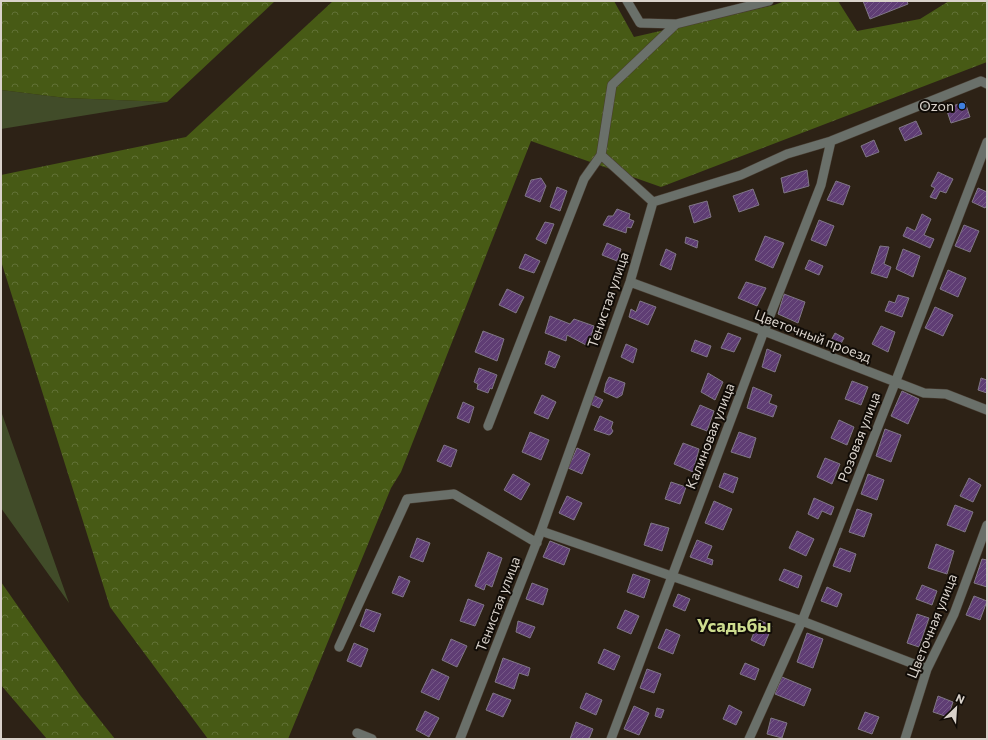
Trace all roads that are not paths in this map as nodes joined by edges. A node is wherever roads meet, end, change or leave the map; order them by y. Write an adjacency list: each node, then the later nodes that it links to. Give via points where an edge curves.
1 (627, 1): 3 (street, via 640,23)
2 (769, 1): 3 (street)
3 (676, 24): 7 (street, via 612,84)
4 (987, 84): 5 (street, via 981,81)
5 (831, 141): 8 (street, via 787,154 741,175); 10 (street, Калиновая улица, via 821,185)
6 (987, 142): 11 (street, Розовая улица)
7 (601, 155): 8 (street); 13 (street, via 584,179)
8 (653, 202): 9 (street, Тенистая улица)
9 (630, 282): 10 (street, Цветочный проезд); 15 (street, Тенистая улица)
10 (764, 331): 11 (street, Цветочный проезд); 17 (street, Калиновая улица)
11 (895, 383): 12 (street, Цветочный проезд, via 924,393 946,394); 18 (street, Розовая улица)
12 (987, 410)
13 (488, 426)
14 (987, 525): 20 (street, Цветочная улица, via 954,614)
15 (541, 532): 16 (street, Тенистая улица); 17 (street)
16 (537, 543): 19 (street, via 454,494 407,499); 23 (street, Тенистая улица)
17 (671, 577): 18 (street); 24 (street, Калиновая улица)
18 (802, 621): 20 (street); 25 (street, Розовая улица)
19 (339, 647)
20 (927, 669): 26 (street, Цветочная улица)
21 (357, 733): 22 (street)
22 (372, 739)
23 (460, 739)
24 (611, 739)
25 (749, 739)
26 (905, 739)

